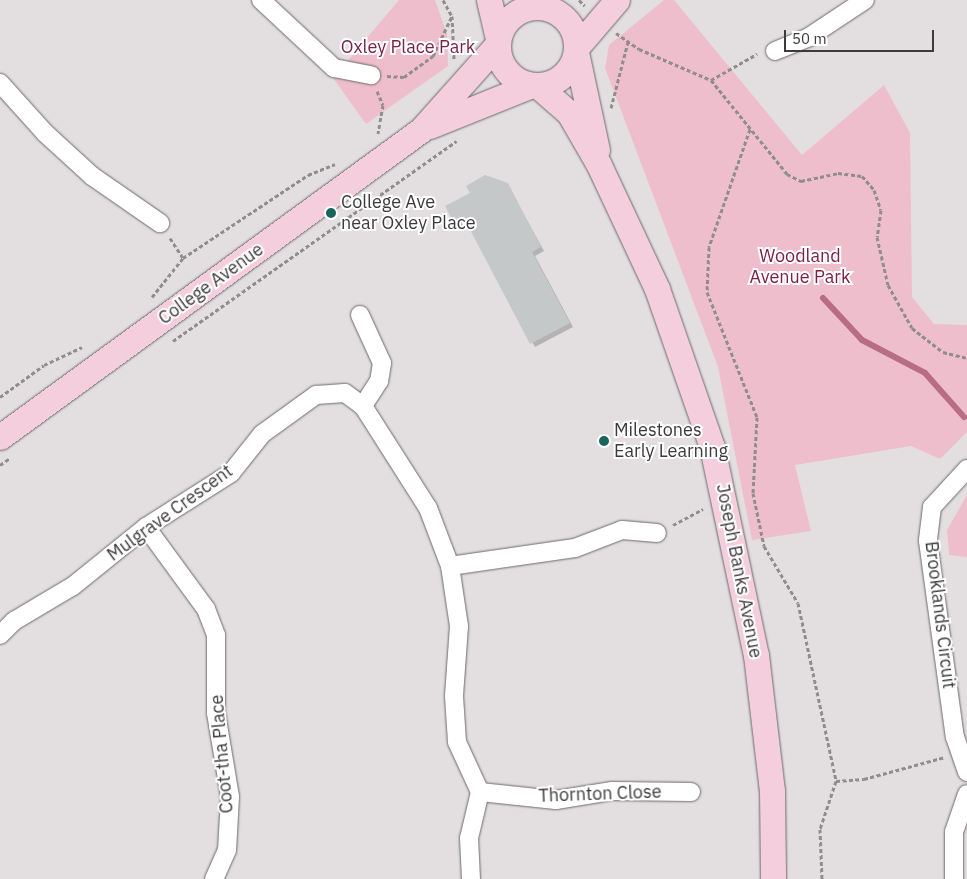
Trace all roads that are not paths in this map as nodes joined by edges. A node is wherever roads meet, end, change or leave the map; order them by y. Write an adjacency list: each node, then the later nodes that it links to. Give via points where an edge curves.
1 (261, 0): 9 (street, via 334,68)
2 (489, 0): 6 (street)
3 (617, 0): 7 (street)
4 (865, 0): 8 (street, via 809,37)
5 (551, 4): 6 (street, via 518,11 505,22); 7 (street, via 570,24)
6 (498, 41): 11 (street, via 507,71); 12 (street, College Avenue, via 470,79)
7 (576, 50): 11 (street, via 562,76); 13 (street, Joseph Banks Avenue, via 592,114)
8 (775, 51)
9 (371, 75)
10 (0, 83): 14 (street, via 45,134 92,176)
11 (534, 85): 12 (street, College Avenue); 13 (street, Joseph Banks Avenue, via 569,113)
12 (421, 130): 17 (street, College Avenue)
13 (599, 165): 29 (street, Joseph Banks Avenue, via 683,358 726,498 756,655 772,791)
14 (160, 223)
15 (360, 315): 16 (street, via 382,364 379,381)
16 (363, 406): 19 (street, Mulgrave Crescent, via 345,393 316,395 262,434 231,473); 21 (street, Mulgrave Crescent, via 428,508)
17 (8, 445)
18 (967, 469): 23 (street, Brooklands Circuit, via 932,507 928,541 961,753)
19 (146, 527): 22 (street, Mulgrave Crescent, via 73,586 14,621); 27 (street, Coot-tha Place, via 206,610 216,635 216,713 230,797 227,850)
20 (657, 533): 21 (street, via 622,530 575,548)
21 (450, 566): 24 (street, Mulgrave Crescent, via 459,626 454,696 457,742)
22 (0, 636)
23 (967, 772)
24 (480, 792): 25 (street, Thornton Close, via 556,800 612,791); 28 (street, via 468,838)
25 (691, 792)
26 (967, 794): 30 (street, via 954,832)
27 (214, 879)
28 (471, 879)
29 (773, 879)
30 (954, 879)

